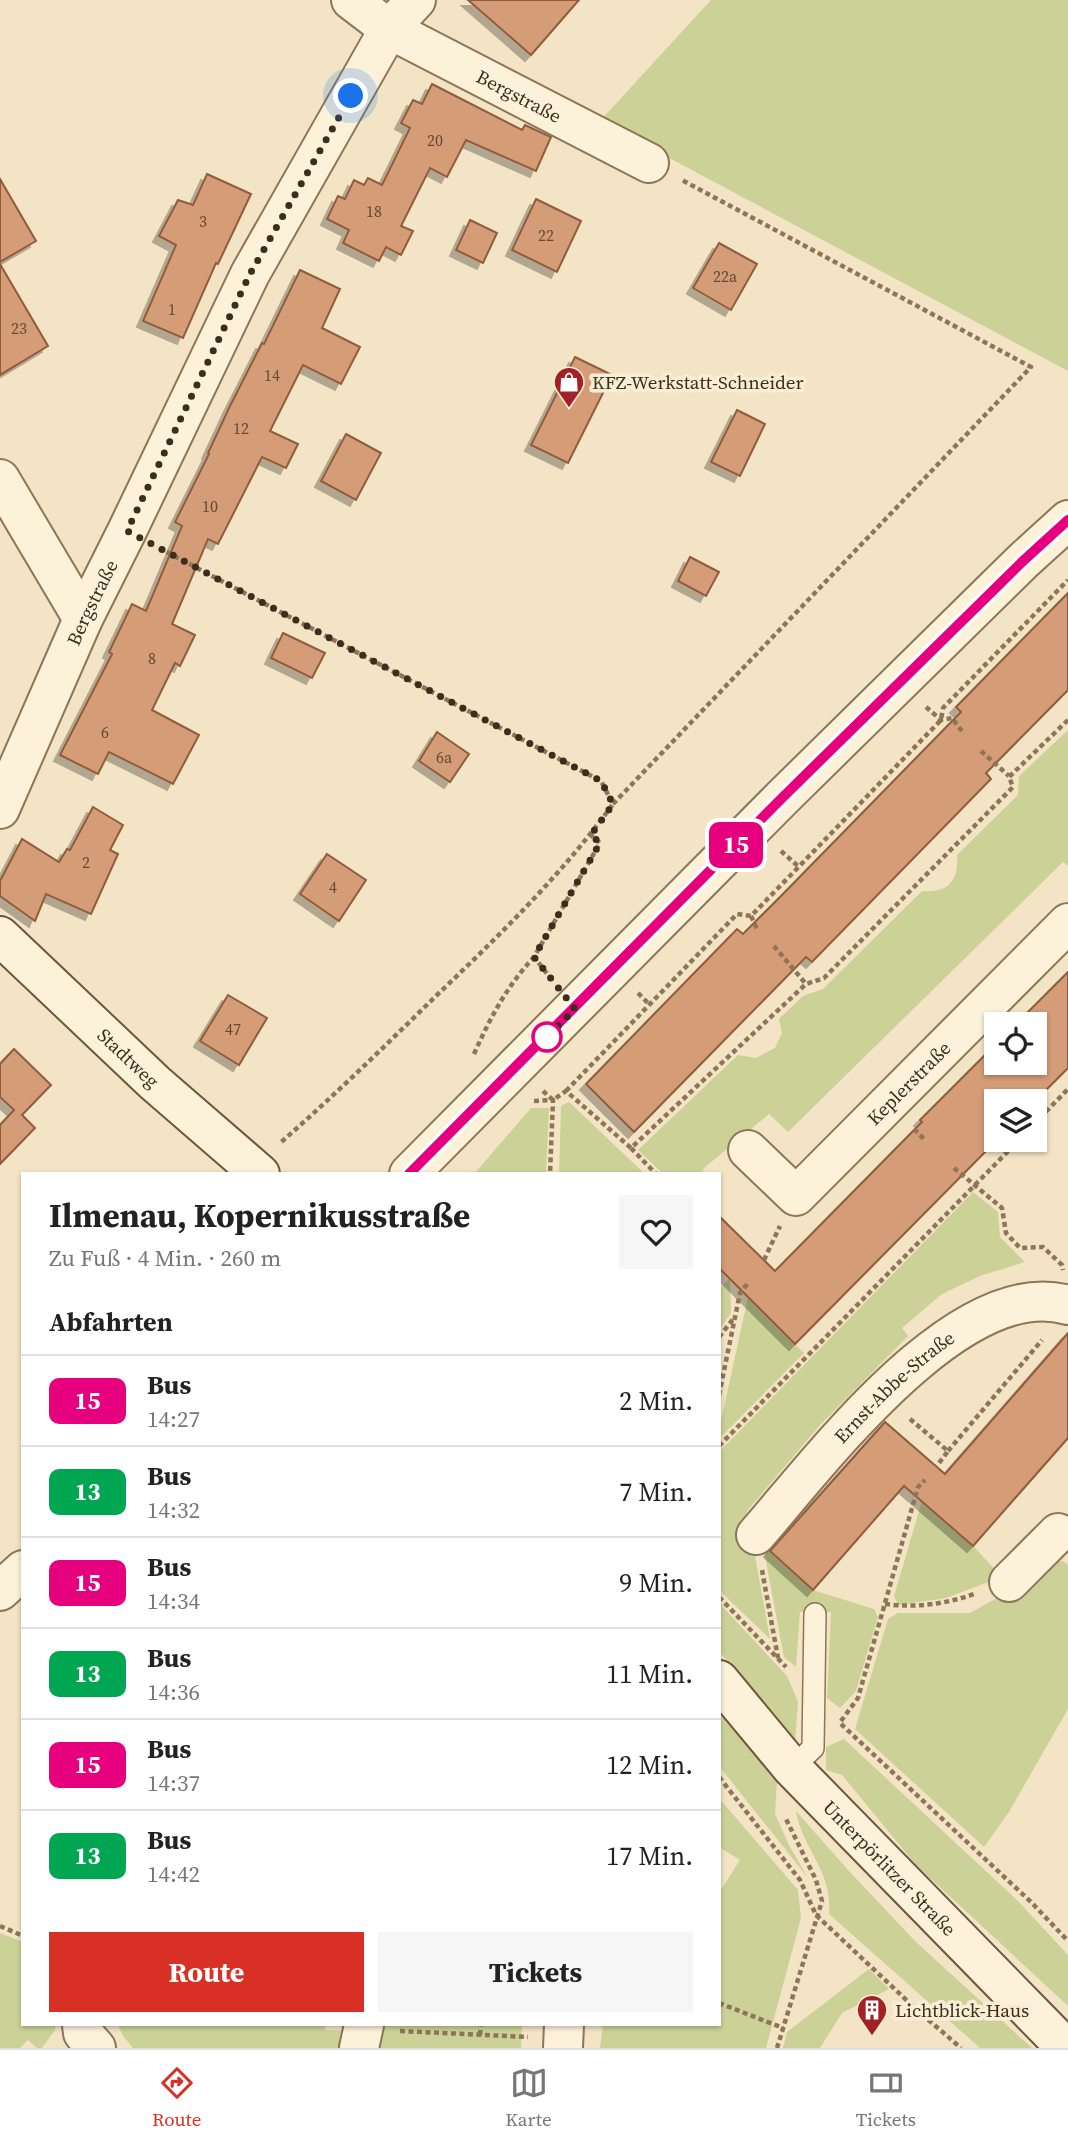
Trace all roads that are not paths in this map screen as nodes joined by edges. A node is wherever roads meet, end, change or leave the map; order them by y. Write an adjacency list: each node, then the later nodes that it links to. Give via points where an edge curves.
1 (351, 0): 3 (street)
2 (416, 0): 3 (street, Bergstraße)
3 (389, 29): 4 (street, Bergstraße); 7 (street, Bergstraße, via 250,274)
4 (649, 163)
5 (0, 479): 7 (street)
6 (1068, 520): 13 (street)
7 (83, 619): 8 (street, Bergstraße)
8 (0, 809)
9 (1068, 923): 11 (street, Keplerstraße, via 796,1196)
10 (0, 936): 12 (street, Stadtweg, via 155,1083)
11 (748, 1150)
12 (257, 1171)
13 (411, 1172)
14 (1068, 1305): 16 (street, Ernst-Abbe-Straße, via 1025,1301 985,1317 930,1352 880,1393)
15 (1065, 1532): 18 (street)
16 (756, 1535)
17 (21, 1572): 19 (street)
18 (1009, 1582)
19 (0, 1591)
20 (815, 1614): 22 (lane, via 814,1695)
21 (721, 1682): 22 (street, Unterpörlitzer Straße)
22 (802, 1758): 23 (street, Unterpörlitzer Straße)
23 (1066, 2048)

